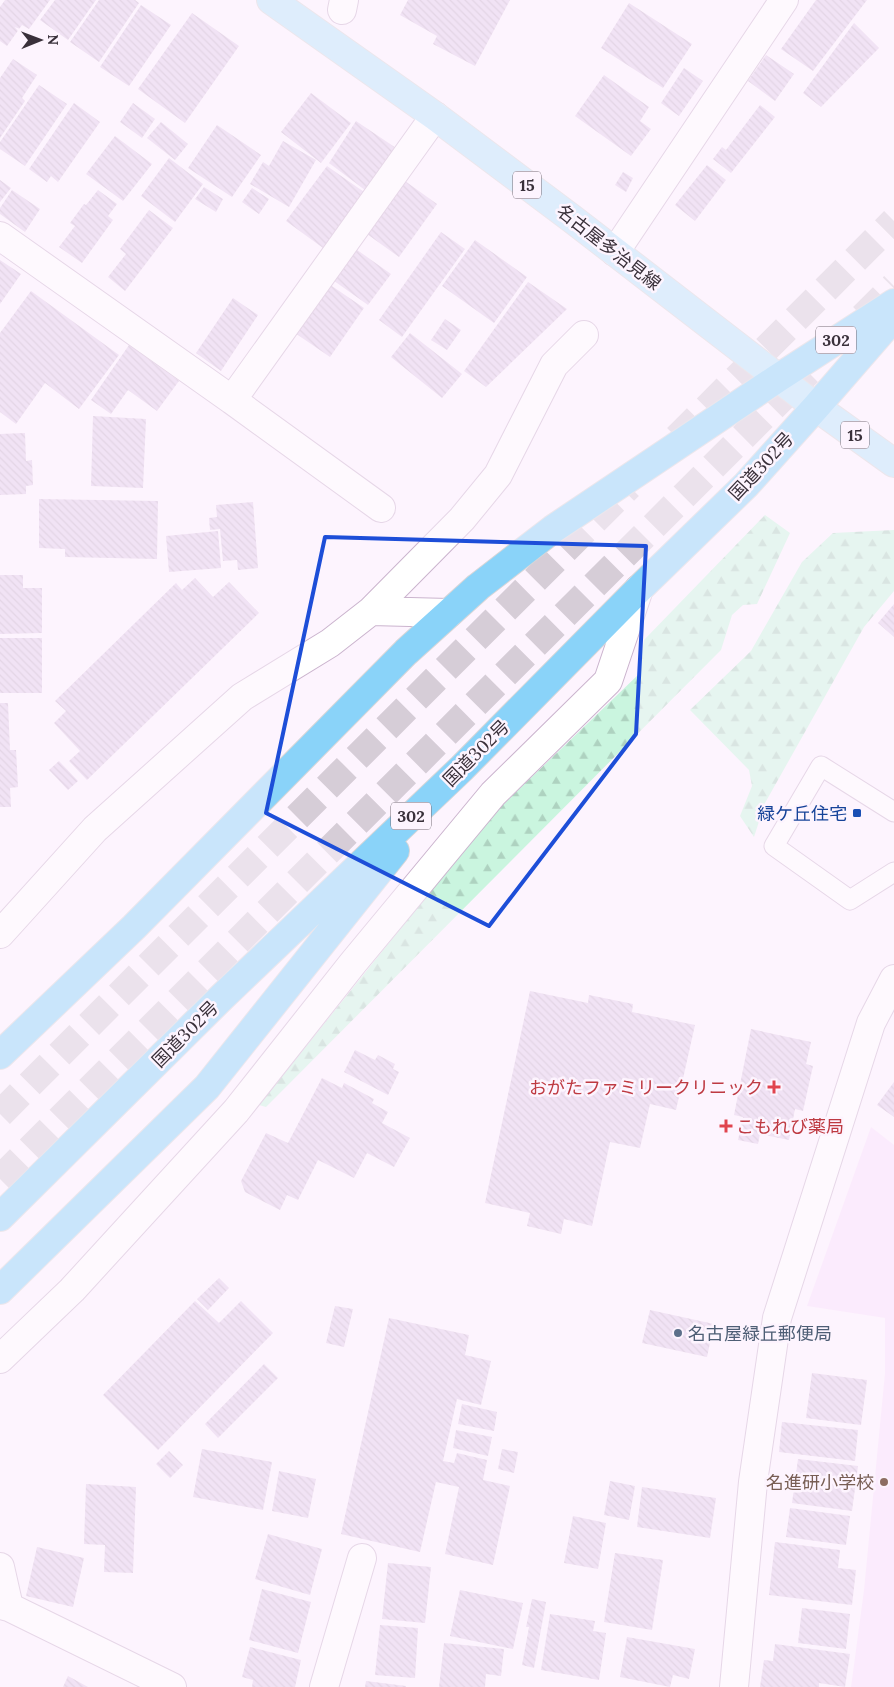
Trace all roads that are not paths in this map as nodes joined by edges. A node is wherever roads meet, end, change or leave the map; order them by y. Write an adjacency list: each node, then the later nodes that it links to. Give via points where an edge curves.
1 (271, 0): 3 (main road, 名古屋多治見線 / 15)
2 (784, 0): 5 (street)
3 (435, 116): 5 (main road, 名古屋多治見線 / 15); 10 (street)
4 (0, 236): 10 (street)
5 (615, 252): 9 (main road, 名古屋多治見線 / 15)
6 (894, 303): 9 (highway, 302)
7 (894, 317): 11 (highway, 国道302号 / 302)
8 (584, 334): 15 (street, via 554,365 498,475 462,518)
9 (778, 378): 11 (main road, 名古屋多治見線 / 15); 16 (highway, 302, via 553,528)
10 (232, 400): 13 (street)
11 (816, 408): 12 (main road, 名古屋多治見線 / 15); 14 (highway, 国道302号 / 302, via 746,485)
12 (894, 463)
13 (381, 508)
14 (639, 589): 17 (highway, 国道302号 / 302); 27 (street, via 608,681 493,794 236,1111 72,1290)
15 (371, 611): 16 (street); 20 (street, via 330,643 242,697 95,829)
16 (449, 613): 22 (highway, 302, via 406,652 134,928)
17 (462, 768): 25 (highway, 国道302号 / 302, via 222,997); 26 (highway, via 207,1087)
18 (894, 812): 19 (lane, via 820,766 774,846 850,900)
19 (894, 872)
20 (0, 934)
21 (894, 979): 33 (street, via 871,1023 777,1318 753,1482)
22 (37, 1021): 23 (highway); 24 (highway, 302)
23 (0, 1041)
24 (0, 1055)
25 (0, 1217)
26 (0, 1290)
27 (0, 1359)
28 (362, 1558): 32 (street)
29 (0, 1567): 30 (street)
30 (5, 1606): 31 (street)
31 (172, 1687)
32 (324, 1687)
33 (734, 1687)

